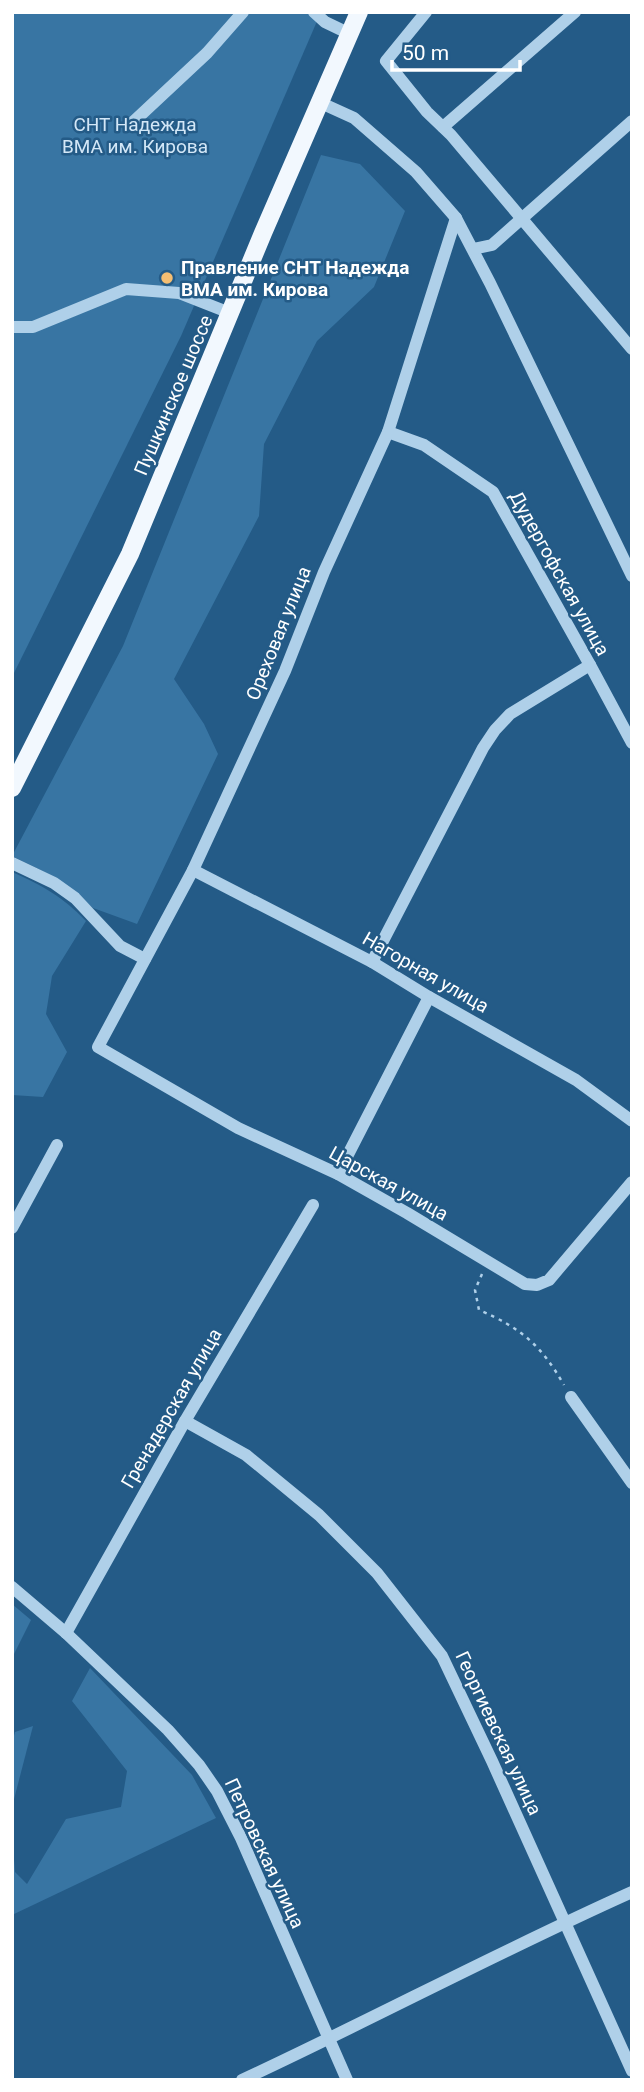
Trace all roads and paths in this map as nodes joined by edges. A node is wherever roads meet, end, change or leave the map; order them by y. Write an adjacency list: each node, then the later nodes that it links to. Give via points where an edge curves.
1 (243, 12): 9 (street)
2 (314, 12): 6 (street)
3 (359, 12): 6 (main road, Пушкинское шоссе)
4 (426, 12): 10 (street, via 386,61)
5 (575, 12): 10 (street)
6 (350, 34): 7 (main road, Пушкинское шоссе)
7 (321, 103): 11 (street, via 354,118 416,172); 14 (main road, Пушкинское шоссе)
8 (632, 121): 12 (street)
9 (131, 124)
10 (443, 127): 12 (street)
11 (456, 218): 13 (street); 17 (street, Ореховая улица)
12 (521, 219): 13 (street, via 492,244); 16 (street)
13 (473, 249): 18 (street)
14 (230, 313): 15 (street, via 180,293 126,289 33,327); 21 (main road, Пушкинское шоссе, via 130,554)
15 (12, 327)
16 (632, 349)
17 (388, 432): 19 (street, Дудергофская улица, via 424,445 493,492); 23 (street, Ореховая улица)
18 (632, 576)
19 (590, 665): 20 (street, Дудергофская улица); 25 (street, via 510,714 495,730)
20 (632, 743)
21 (12, 788)
22 (12, 863): 24 (street, via 75,898 120,946)
23 (193, 870): 24 (street, Ореховая улица); 25 (street, Нагорная улица)
24 (145, 959): 27 (street, Ореховая улица)
25 (372, 962): 26 (street, Нагорная улица)
26 (429, 997): 28 (street, Нагорная улица, via 576,1080); 30 (street)
27 (98, 1047): 30 (street, Царская улица, via 238,1128)
28 (632, 1121)
29 (57, 1145): 33 (street)
30 (338, 1174): 34 (street, Царская улица)
31 (632, 1182): 34 (street, Царская улица, via 549,1280 525,1284)
32 (313, 1205): 36 (street, Гренадерская улица)
33 (12, 1228)
34 (488, 1261): 35 (path, via 475,1290 479,1310 522,1331 555,1369)
35 (570, 1397): 37 (street)
36 (185, 1421): 39 (street, Гренадерская улица); 41 (street, Георгиевская улица, via 246,1455 319,1515 377,1573 442,1657)
37 (632, 1483)
38 (12, 1587): 39 (street, Петровская улица)
39 (66, 1633): 42 (street, Петровская улица, via 168,1730 217,1791)
40 (632, 1892): 41 (street)
41 (564, 1922): 42 (street); 43 (street, Георгиевская улица)
42 (328, 2039): 44 (street); 45 (street, Петровская улица)
43 (632, 2071)
44 (242, 2080)
45 (346, 2080)

